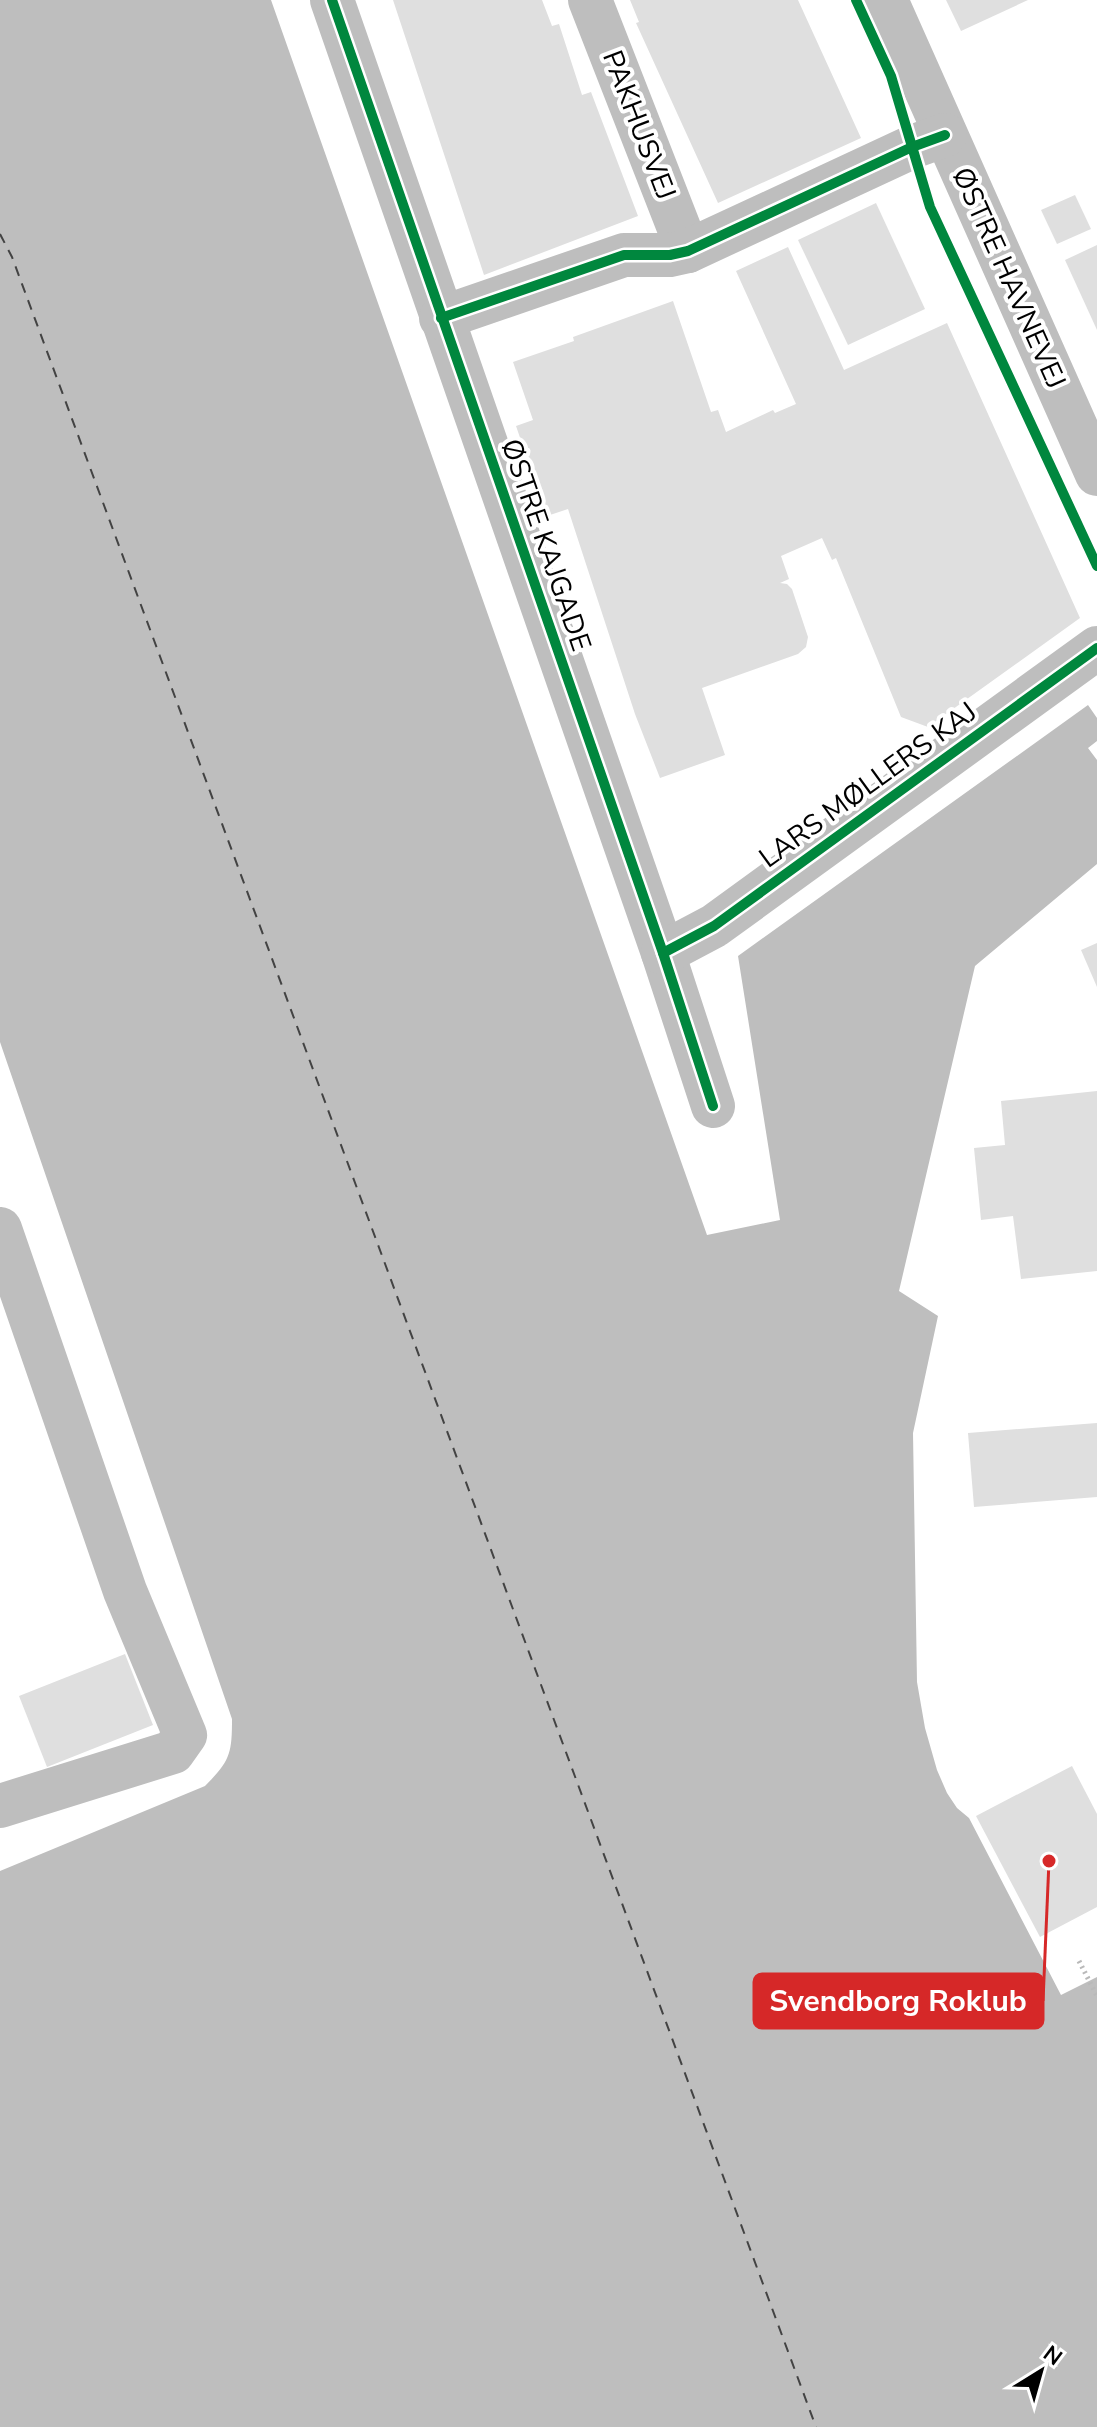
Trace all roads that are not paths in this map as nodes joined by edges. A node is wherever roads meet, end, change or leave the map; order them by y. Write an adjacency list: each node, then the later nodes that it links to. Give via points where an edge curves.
1 (332, 0): 6 (street, ØSTRE KAJGADE)
2 (590, 0): 5 (street, PAKHUSVEJ)
3 (886, 0): 4 (street, ØSTRE HAVNEVEJ)
4 (945, 135): 5 (street); 7 (street, ØSTRE HAVNEVEJ)
5 (688, 251): 6 (street, via 624,255)
6 (441, 318): 9 (street, ØSTRE KAJGADE)
7 (1096, 470)
8 (1097, 648): 9 (street, LARS MØLLERS KAJ, via 714,926)
9 (663, 953): 10 (street, ØSTRE KAJGADE)
10 (713, 1106)
11 (0, 1229): 12 (street, via 125,1591 185,1735 173,1752)
12 (0, 1806)

